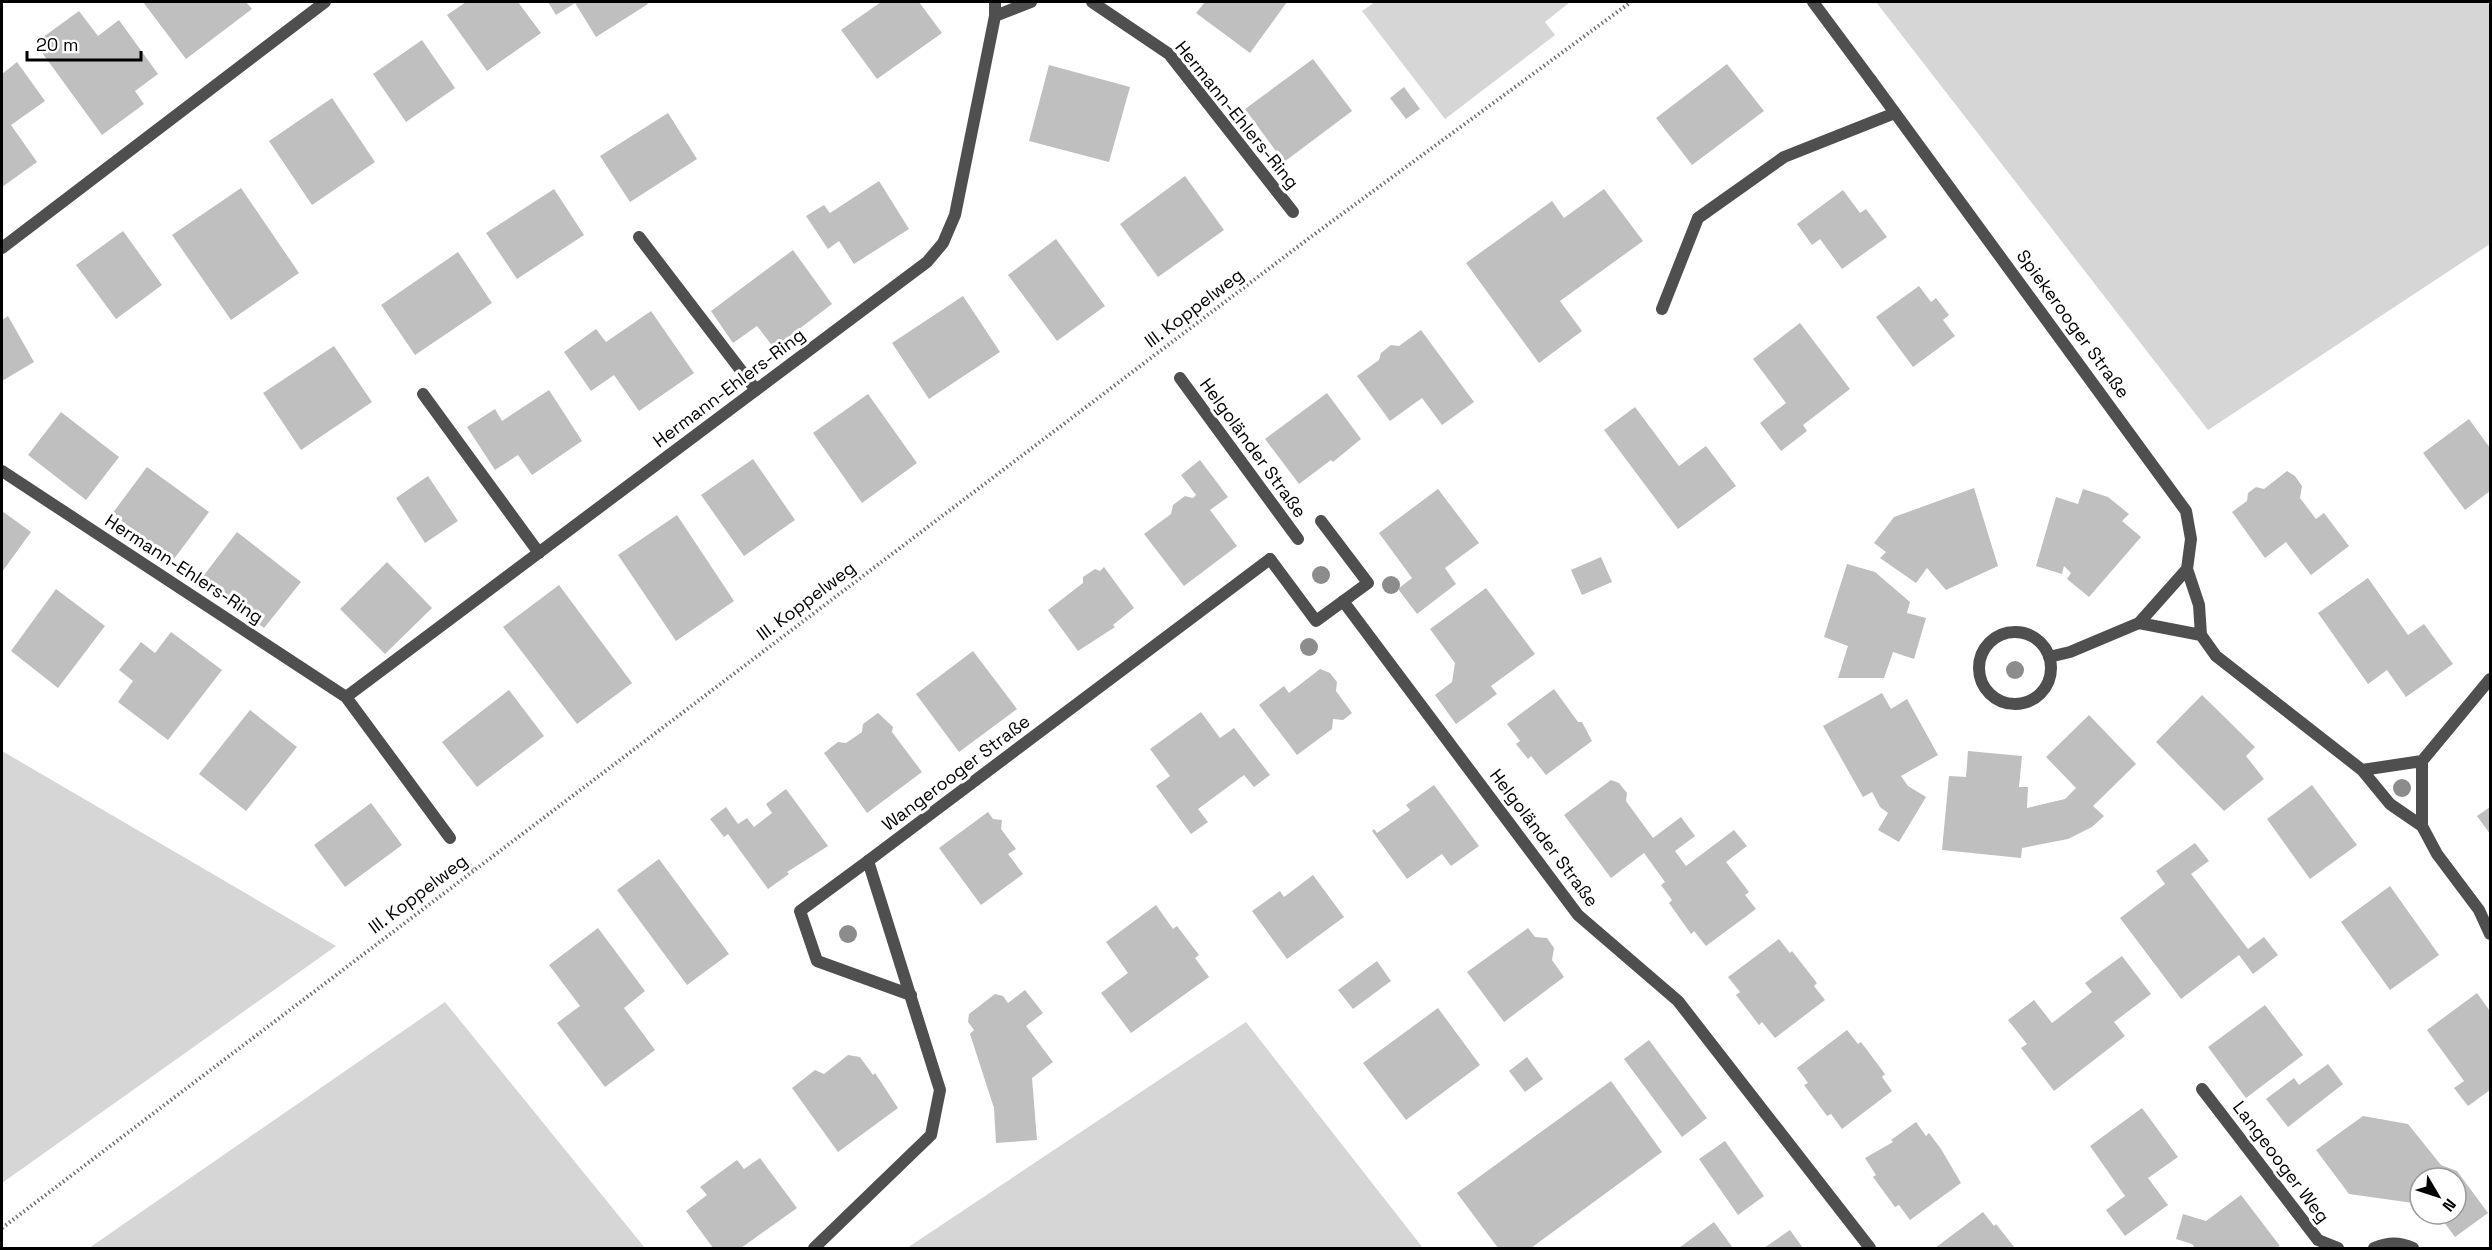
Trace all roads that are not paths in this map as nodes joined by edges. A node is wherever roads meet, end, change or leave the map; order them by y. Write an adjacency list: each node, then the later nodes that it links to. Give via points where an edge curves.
1 (325, 2): 10 (street)
2 (995, 2): 6 (street, Hermann-Ehlers-Ring)
3 (1031, 2): 6 (street)
4 (1092, 2): 8 (street, Hermann-Ehlers-Ring, via 1169,54)
5 (1813, 2): 7 (street, Spiekerooger Straße)
6 (995, 16): 13 (street, Hermann-Ehlers-Ring, via 956,215 943,243 927,262)
7 (1895, 113): 11 (street, via 1784,157 1698,218); 19 (street, Spiekerooger Straße, via 2186,511 2191,539)
8 (1293, 212)
9 (639, 237): 13 (street)
10 (2, 248)
11 (1662, 309)
12 (1180, 378): 17 (street, Helgoländer Straße)
13 (756, 390): 18 (street, Hermann-Ehlers-Ring)
14 (423, 394): 18 (street)
15 (2, 471): 25 (street, Hermann-Ehlers-Ring)
16 (1321, 520): 20 (street, Helgoländer Straße, via 1368,583)
17 (1298, 539)
18 (539, 553): 25 (street, Hermann-Ehlers-Ring)
19 (2187, 569): 21 (street); 22 (street, Spiekerooger Straße, via 2199,605)
20 (1343, 601): 26 (street, Helgoländer Straße, via 1316,621 1270,559); 36 (street, Helgoländer Straße, via 1578,915 1678,1001)
21 (2139, 623): 22 (street); 23 (street)
22 (2201, 635): 28 (street, via 2216,656)
23 (2049, 657): 23 (street, via 2048,683 2029,701 2003,702 1983,685 1979,672 1985,647 2007,633 2033,637)
24 (2490, 680): 27 (street)
25 (346, 697): 30 (street, Hermann-Ehlers-Ring)
26 (1066, 712): 31 (street, Wangerooger Straße)
27 (2422, 761): 28 (street); 29 (street)
28 (2361, 770): 29 (street, via 2390,804)
29 (2422, 826): 32 (street, via 2437,854 2479,910)
30 (450, 838)
31 (868, 861): 33 (street); 33 (street, Wangerooger Straße, via 800,911 817,961)
32 (2490, 934)
33 (911, 994): 35 (street, via 940,1090 931,1135)
34 (2202, 1089): 37 (street, Langeooger Weg, via 2318,1240)
35 (814, 1248)
36 (1870, 1248)
37 (2338, 1248)
38 (2374, 1248): 39 (street, via 2402,1243)
39 (2413, 1248)

